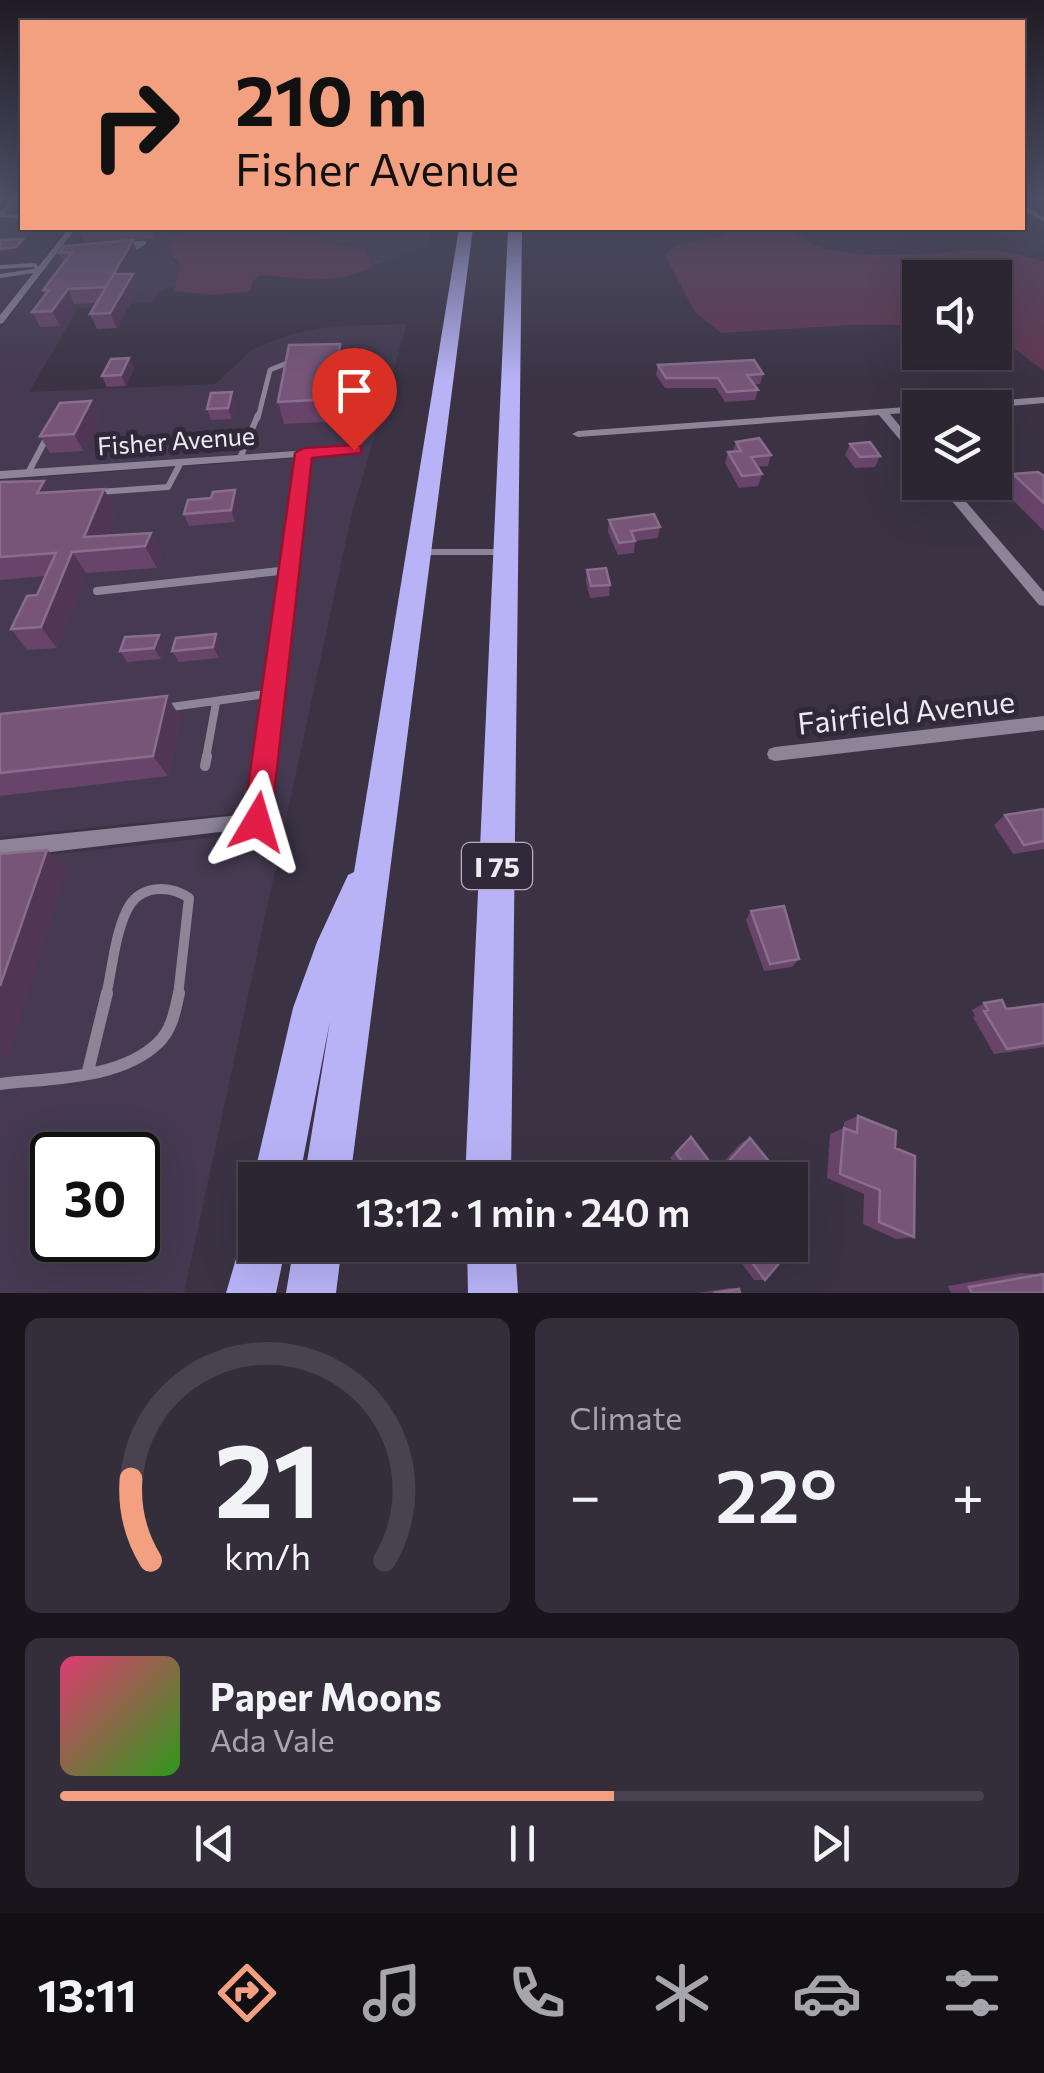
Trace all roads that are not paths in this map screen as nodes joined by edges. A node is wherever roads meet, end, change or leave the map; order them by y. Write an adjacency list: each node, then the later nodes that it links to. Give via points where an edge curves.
1 (47, 260): 5 (street)
2 (461, 260): 26 (highway)
3 (513, 260): 27 (highway, I 75)
4 (0, 267): 5 (lane)
5 (40, 270): 6 (lane); 7 (street)
6 (0, 276)
7 (4, 310): 8 (street)
8 (0, 321)
9 (324, 358): 18 (lane, via 358,359 361,438)
10 (308, 359): 20 (lane, via 270,370)
11 (1044, 400): 12 (street)
12 (1012, 402)
13 (902, 410): 14 (street)
14 (881, 412): 16 (street); 17 (street)
15 (49, 433): 22 (lane)
16 (578, 434)
17 (902, 436)
18 (354, 450): 19 (street, Fisher Avenue)
19 (304, 453): 20 (street, Fisher Avenue); 28 (street)
20 (240, 458): 21 (street, Fisher Avenue)
21 (180, 462): 22 (street, Fisher Avenue); 24 (lane, via 168,487)
22 (28, 474): 23 (street, Fisher Avenue)
23 (0, 476)
24 (94, 492)
25 (957, 500): 30 (street)
26 (420, 552): 27 (lane); 38 (highway)
27 (506, 552): 43 (highway, I 75)
28 (289, 570): 29 (lane); 31 (street)
29 (97, 591)
30 (1044, 601)
31 (273, 693): 32 (lane); 37 (street, via 257,822)
32 (216, 703): 33 (lane); 36 (lane)
33 (157, 708)
34 (1044, 723): 35 (street, Fairfield Avenue)
35 (775, 754)
36 (205, 766)
37 (0, 848)
38 (374, 858): 41 (highway, via 313,1008); 42 (highway)
39 (88, 1070): 39 (lane, via 148,1052 170,1029 190,913 189,898 180,890 143,891 127,909); 40 (lane)
40 (0, 1084)
41 (280, 1162)
42 (330, 1162)
43 (488, 1162)
44 (258, 1262): 48 (highway)
45 (316, 1262): 49 (highway)
46 (487, 1262): 50 (highway)
47 (490, 1262): 51 (highway)
48 (252, 1293)
49 (311, 1293)
50 (485, 1293)
51 (493, 1293)

